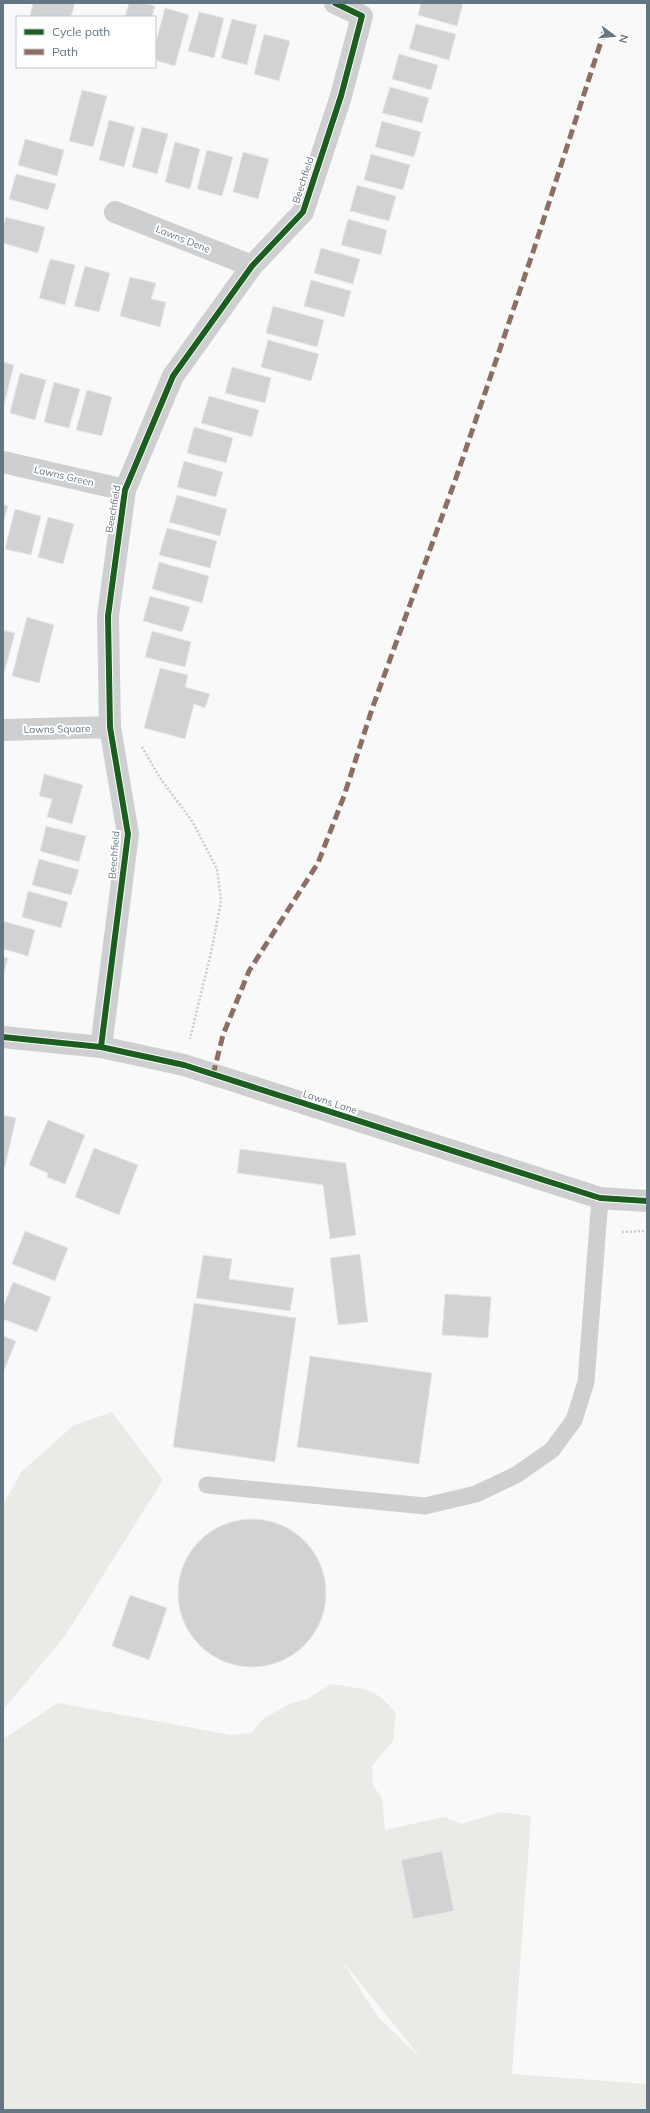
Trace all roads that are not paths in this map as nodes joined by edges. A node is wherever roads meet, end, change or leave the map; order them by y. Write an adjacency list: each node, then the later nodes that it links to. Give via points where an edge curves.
1 (335, 3): 2 (street, Beechfield)
2 (364, 10): 4 (street, Beechfield, via 341,96 303,212)
3 (115, 212): 4 (street, Lawns Dene)
4 (252, 266): 6 (street, Beechfield, via 173,376)
5 (3, 462): 6 (street, Lawns Green)
6 (125, 490): 7 (street, Beechfield, via 108,616)
7 (110, 727): 8 (street, Lawns Square); 10 (street, Beechfield, via 128,834)
8 (3, 730)
9 (3, 1038): 10 (street, Lawns Lane)
10 (101, 1047): 11 (street, Lawns Lane, via 184,1065)
11 (600, 1198): 12 (street, Lawns Lane); 13 (lane, via 586,1382 574,1420 552,1450 516,1475 476,1494 425,1506)
12 (647, 1201)
13 (207, 1485)

